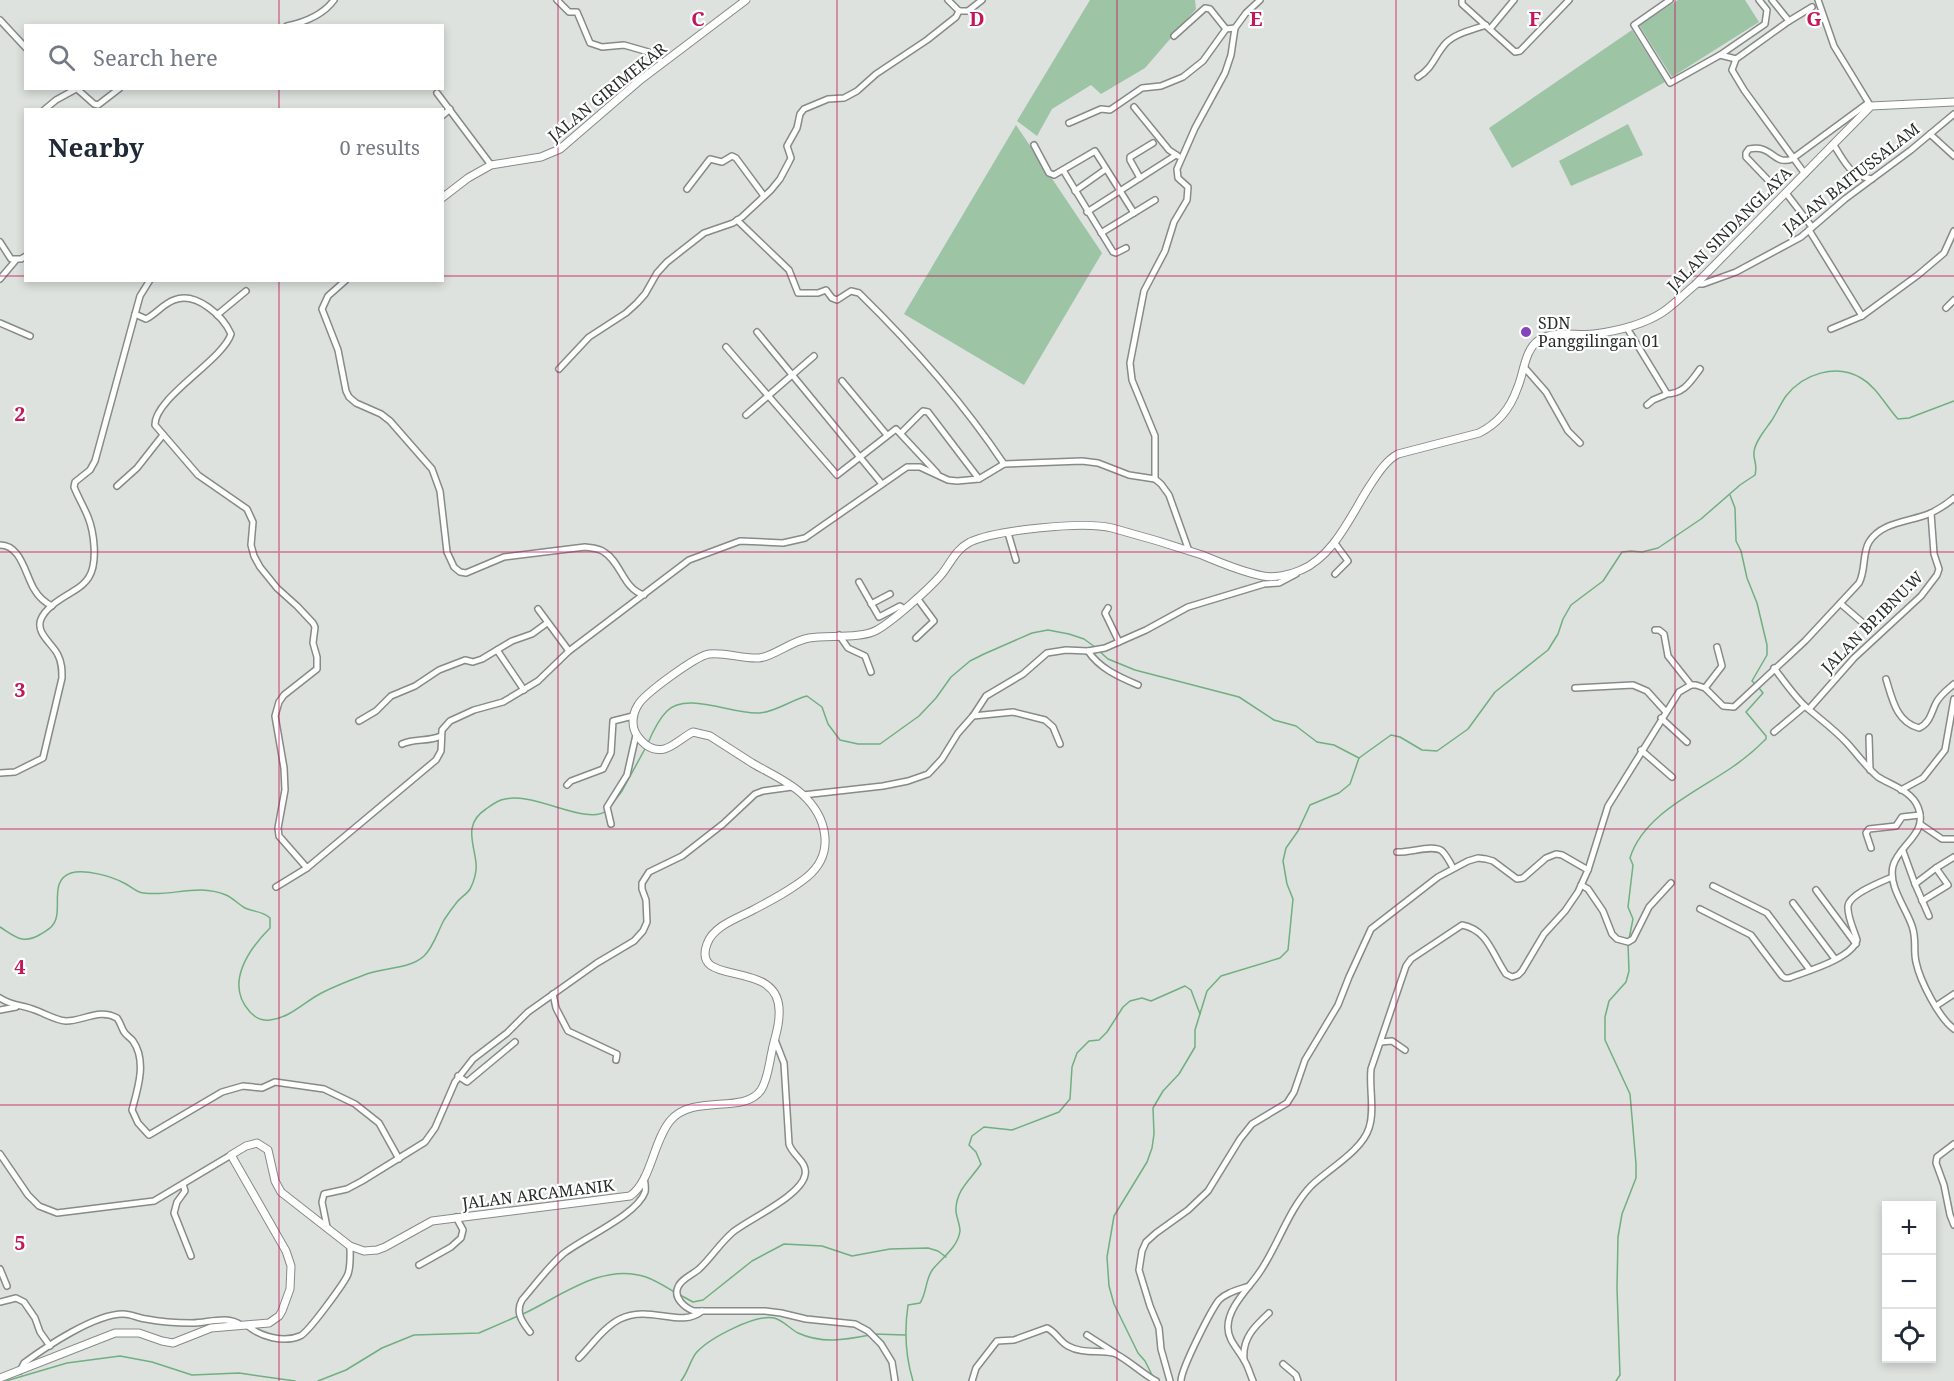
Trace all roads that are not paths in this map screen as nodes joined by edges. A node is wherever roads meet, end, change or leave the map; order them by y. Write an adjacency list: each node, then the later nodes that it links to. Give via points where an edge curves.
1 (334, 0): 18 (street, via 326,10)
2 (557, 0): 26 (street, via 568,12 577,12 590,43 602,47 624,45 652,53)
3 (746, 0): 26 (street, JALAN GIRIMEKAR)
4 (948, 0): 15 (street)
5 (982, 0): 15 (street, via 968,11)
6 (1260, 0): 19 (street)
7 (1462, 0): 20 (street)
8 (1514, 0): 20 (street)
9 (1759, 0): 24 (street, via 1767,10 1765,24)
10 (1772, 0): 17 (street)
11 (1818, 0): 33 (street, via 1834,46)
12 (1667, 1): 24 (street, via 1634,25 1670,82)
13 (1564, 2): 20 (street, via 1517,52)
14 (1812, 7): 17 (street)
15 (959, 11): 60 (street, via 927,40 856,91 804,109 787,146 788,166)
16 (0, 20): 23 (street)
17 (1789, 21): 25 (street)
18 (293, 24)
19 (1235, 27): 21 (street); 46 (street, via 1225,73)
20 (1488, 27): 27 (street, via 1454,36 1428,71)
21 (1226, 29): 22 (street, via 1205,8); 39 (street, via 1203,61 1183,77 1142,88 1110,110 1101,109)
22 (1174, 36)
23 (24, 46)
24 (1720, 55): 25 (street)
25 (1736, 59): 47 (street, via 1734,76)
26 (662, 63): 48 (street, JALAN GIRIMEKAR, via 556,152)
27 (1418, 77)
28 (74, 90): 35 (street)
29 (77, 90): 30 (street, via 98,105)
30 (117, 90)
31 (437, 93): 36 (street)
32 (1954, 102): 33 (street)
33 (1869, 104): 42 (street, JALAN SINDANGLAYA); 47 (street)
34 (1134, 107): 44 (street)
35 (46, 108)
36 (450, 109): 37 (street); 48 (street)
37 (444, 114)
38 (1954, 114): 40 (street, JALAN BAITUSSALAM)
39 (1069, 123)
40 (1930, 134): 45 (street); 53 (street, JALAN BAITUSSALAM)
41 (1153, 143): 52 (street, via 1131,156)
42 (1833, 144): 51 (street, JALAN SINDANGLAYA); 53 (street, via 1848,169 1859,177)
43 (1034, 145): 50 (street, via 1049,173 1054,175)
44 (1176, 156): 46 (street); 52 (street)
45 (1954, 156)
46 (1183, 157): 106 (street, via 1176,173 1188,187 1187,200 1144,291 1130,363 1132,380 1155,436)
47 (1792, 159): 51 (street); 54 (street, via 1782,161 1764,148 1749,149 1746,157)
48 (491, 165): 59 (street, JALAN GIRIMEKAR)
49 (1106, 169): 50 (street, via 1092,152); 56 (street); 57 (street)
50 (1063, 170): 56 (street)
51 (1805, 174): 58 (street, JALAN SINDANGLAYA)
52 (1140, 178): 57 (street)
53 (1872, 179): 65 (street, JALAN BAITUSSALAM)
54 (1768, 180)
55 (687, 189): 60 (street, via 710,159 722,162 732,156)
56 (1075, 191): 62 (street)
57 (1120, 191): 62 (street); 63 (street)
58 (1786, 193): 65 (street); 75 (street, JALAN SINDANGLAYA)
59 (444, 196)
60 (764, 196): 64 (street)
61 (1155, 200): 63 (street)
62 (1087, 212): 67 (street)
63 (1134, 213): 67 (street)
64 (737, 220): 90 (street, via 704,233 686,247 661,268 637,303 589,337); 103 (street, via 789,270 798,293 826,290 837,300 851,291 859,293 901,334)
65 (1811, 229): 75 (street, JALAN BAITUSSALAM, via 1747,267); 81 (street)
66 (1954, 231): 81 (street, via 1935,262)
67 (1101, 233): 69 (street, via 1113,252)
68 (0, 242): 71 (street, via 11,259)
69 (1126, 248)
70 (24, 257): 71 (street)
71 (16, 260): 72 (street)
72 (0, 279)
73 (149, 282): 79 (street)
74 (344, 282): 120 (street, via 328,296 322,309 338,350 346,391 356,403 390,421 429,462 440,491 447,552 454,567 466,573 504,557 598,549)
75 (1695, 285): 83 (street, JALAN SINDANGLAYA, via 1664,311)
76 (246, 291): 80 (street)
77 (1954, 300): 78 (street)
78 (1946, 308)
79 (135, 314): 80 (street, via 146,319 175,299 184,299); 124 (street, via 95,461 74,487 89,518 93,537 90,575)
80 (218, 315): 99 (street, via 231,334 229,339 158,415 155,425)
81 (1862, 316): 84 (street)
82 (0, 323): 86 (street)
83 (1627, 328): 89 (street, JALAN SINDANGLAYA, via 1548,336 1540,339); 94 (street)
84 (1831, 328)
85 (757, 332): 92 (street)
86 (30, 336)
87 (726, 347): 95 (street)
88 (814, 356): 92 (street)
89 (1524, 366): 101 (street); 112 (street, JALAN SINDANGLAYA, via 1512,401 1489,428 1391,457)
90 (559, 369)
91 (1700, 369): 94 (street, via 1688,385)
92 (792, 374): 95 (street); 102 (street)
93 (842, 381): 100 (street)
94 (1666, 394): 96 (street)
95 (768, 396): 97 (street); 102 (street, via 837,475)
96 (1647, 405)
97 (746, 415)
98 (901, 433): 100 (street, via 896,429); 104 (street); 105 (street, via 923,411 928,412)
99 (163, 435): 108 (street); 177 (street, via 198,475 247,509 253,522 254,556 268,578 315,627 317,669 284,695 276,716 285,790 279,836)
100 (887, 435): 102 (street)
101 (1580, 443)
102 (860, 456): 107 (street)
103 (1004, 464): 105 (street); 106 (street, via 1082,461)
104 (940, 476): 105 (street, via 957,481); 107 (street, via 912,466)
105 (979, 478)
106 (1155, 479): 114 (street, via 1169,495)
107 (882, 484): 120 (street, via 805,538 783,543 735,542 689,560)
108 (117, 486)
109 (1954, 498): 110 (street)
110 (1931, 513): 123 (street, via 1874,536 1867,548 1863,576); 148 (street, JALAN BP.IBNU.W, via 1937,575 1921,596)
111 (1008, 533): 114 (street, via 1091,525); 115 (street); 121 (street, via 972,541 961,548 942,574)
112 (1334, 542): 116 (street, JALAN SINDANGLAYA); 117 (street, via 1348,561)
113 (0, 545): 124 (street, via 16,553 34,590)
114 (1189, 551): 116 (street, JALAN SINDANGLAYA, via 1265,576)
115 (1016, 560)
116 (1301, 570): 133 (street, via 1279,583 1188,607)
117 (1335, 574)
118 (859, 582): 122 (street)
119 (890, 594): 122 (street)
120 (644, 595): 136 (street)
121 (916, 598): 125 (street); 132 (street, via 934,621)
122 (871, 604): 125 (street, via 879,616)
123 (1841, 604): 129 (street); 138 (street)
124 (52, 606): 163 (street, via 39,627 58,654 62,678 43,758 15,772)
125 (903, 608): 131 (street, via 878,630)
126 (1108, 608): 133 (street, via 1104,613)
127 (538, 609): 128 (street)
128 (547, 623): 135 (street); 136 (street)
129 (1870, 629)
130 (1655, 630): 143 (street, via 1664,633 1668,656)
131 (839, 635): 139 (street, via 848,648 865,656); 150 (street, via 797,641 758,658 709,654 696,659 643,699)
132 (916, 638)
133 (1119, 642): 137 (street)
134 (1717, 647): 145 (street, via 1722,666)
135 (497, 650): 146 (street); 153 (street, via 477,661 465,660 440,670 391,696)
136 (569, 651): 146 (street)
137 (1088, 651): 142 (street, via 1122,679); 151 (street, via 1047,653 1023,674 986,696)
138 (1774, 668): 145 (street, via 1734,707 1718,703); 148 (street)
139 (871, 672)
140 (1886, 679): 141 (street, via 1897,711 1919,728 1930,717 1940,696)
141 (1954, 684)
142 (1138, 685)
143 (1691, 685): 145 (street); 149 (street, via 1679,692)
144 (1575, 688): 149 (street, via 1633,685 1647,691)
145 (1704, 688)
146 (524, 690): 156 (street, via 503,702 456,718 445,725)
147 (1954, 699): 167 (street, via 1945,750 1923,778)
148 (1807, 708): 154 (street, JALAN BP.IBNU.W); 162 (street, via 1847,743)
149 (1666, 712): 152 (street)
150 (633, 716): 155 (street); 165 (street, via 613,721 611,753 603,769)
151 (973, 716): 160 (street, via 1013,712 1041,719 1053,727); 168 (street, via 928,774 883,786)
152 (1661, 718): 158 (street); 161 (street)
153 (359, 721)
154 (1774, 732)
155 (636, 735): 166 (street, JALAN ARCAMANIK, via 651,748 660,750 693,732 701,732); 170 (street, via 627,775 607,807)
156 (441, 736): 159 (street); 177 (street, via 441,751 436,760)
157 (1869, 737): 162 (street)
158 (1688, 742)
159 (402, 744)
160 (1060, 744)
161 (1641, 750): 164 (street); 180 (street, via 1608,806)
162 (1870, 770): 167 (street)
163 (0, 773)
164 (1672, 777)
165 (567, 784)
166 (792, 787): 168 (street, JALAN ARCAMANIK); 197 (street, via 755,794 682,856 649,872 642,883 648,914 643,931)
167 (1901, 790): 169 (street, via 1916,803)
168 (803, 795): 204 (street, JALAN ARCAMANIK, via 824,825 826,846 820,861 796,885 719,928 705,953 708,963 722,972 750,976 770,987 779,1008)
169 (1920, 816): 171 (street); 173 (street, via 1902,817 1896,825 1869,829 1866,833)
170 (611, 824)
171 (1920, 824): 172 (street, via 1942,839); 174 (street)
172 (1954, 839)
173 (1871, 848)
174 (1903, 851): 181 (street); 183 (street)
175 (1397, 852): 178 (street, via 1438,849)
176 (1954, 857): 179 (street)
177 (307, 868): 187 (street)
178 (1453, 868): 180 (street, via 1478,858 1486,859 1523,879 1556,854); 241 (street, via 1371,929 1338,1005 1305,1060 1287,1103 1252,1124 1208,1191 1146,1242 1138,1270 1159,1328)
179 (1936, 868): 183 (street); 185 (street)
180 (1588, 870): 184 (street)
181 (1892, 877): 194 (street, via 1849,901); 201 (street, via 1915,934 1920,973)
182 (1671, 883): 184 (street, via 1649,907 1628,942 1612,934 1603,911)
183 (1915, 884): 190 (street)
184 (1581, 885): 206 (street, via 1518,975 1506,974 1481,932 1471,926 1462,925 1411,959)
185 (1948, 885): 189 (street); 190 (street)
186 (1713, 886): 196 (street, via 1767,913)
187 (276, 887)
188 (1816, 890): 194 (street)
189 (1954, 890)
190 (1922, 901): 193 (street)
191 (1793, 903): 195 (street)
192 (1700, 909): 196 (street, via 1751,935 1785,978)
193 (1929, 916)
194 (1856, 944): 195 (street)
195 (1835, 959): 196 (street)
196 (1810, 970)
197 (554, 994): 208 (street, via 556,1008 568,1031 617,1054); 209 (street, via 473,1059)
198 (1954, 994): 201 (street)
199 (0, 998): 200 (street)
200 (20, 1006): 202 (street); 213 (street, via 60,1020 92,1014 117,1018 138,1052 139,1085 132,1110 149,1135 222,1092 239,1087 262,1088 275,1082 324,1089 360,1107 379,1123)
201 (1936, 1006): 203 (street)
202 (0, 1010)
203 (1954, 1029)
204 (774, 1039): 214 (street, JALAN ARCAMANIK, via 759,1093 749,1099 699,1105 676,1114 663,1131); 226 (street, via 784,1063 790,1149 802,1162 805,1177 783,1199 726,1237 706,1263 680,1283 677,1292 682,1304)
205 (515, 1042): 209 (street, via 467,1082)
206 (1381, 1042): 207 (street, via 1392,1041); 224 (street, via 1371,1069 1369,1129 1356,1146 1311,1186)
207 (1405, 1050)
208 (616, 1060)
209 (458, 1076): 213 (street, via 431,1135)
210 (1954, 1144): 217 (street, via 1936,1160)
211 (0, 1154): 215 (street, via 28,1195 39,1206 57,1213 154,1201)
212 (231, 1155): 215 (street); 218 (street, via 253,1144 262,1144 271,1153 275,1181 281,1192); 228 (street, via 286,1251 292,1272 289,1295 279,1316 269,1323)
213 (399, 1159): 218 (street, via 347,1189 324,1194)
214 (644, 1178): 216 (street, JALAN ARCAMANIK, via 637,1191 623,1198); 229 (street, via 644,1193 631,1209 563,1254 522,1300 519,1314)
215 (183, 1184): 220 (street, via 185,1191 174,1213)
216 (456, 1217): 219 (street, JALAN ARCAMANIK, via 423,1224 377,1250); 221 (street, via 463,1230 461,1238)
217 (1954, 1225)
218 (327, 1227): 219 (street)
219 (350, 1246): 228 (street, via 346,1279 304,1334 274,1337)
220 (192, 1257)
221 (419, 1265)
222 (0, 1269): 223 (street)
223 (7, 1286)
224 (1250, 1286): 234 (street, via 1228,1322 1230,1339); 242 (street, via 1226,1294 1216,1305 1183,1369)
225 (0, 1302): 231 (street, via 16,1298 24,1302)
226 (702, 1311): 233 (street, via 689,1319 646,1313 622,1318); 239 (street, via 773,1312 859,1326 881,1344 892,1362)
227 (1269, 1313): 234 (street, via 1246,1341)
228 (245, 1326): 231 (street, via 231,1320 190,1323 122,1314 84,1326); 236 (street, via 204,1329 173,1343 139,1334 115,1333)
229 (530, 1332)
230 (1087, 1335): 232 (street)
231 (50, 1346): 236 (street, via 24,1363)
232 (1115, 1353): 238 (street); 240 (street, via 1076,1350 1047,1328 1014,1340 997,1341 976,1368)
233 (579, 1358)
234 (1245, 1360): 243 (street)
235 (1283, 1364): 244 (street)
236 (20, 1371): 237 (street)
237 (0, 1378)
238 (1153, 1380)
239 (895, 1381)
240 (972, 1381)
241 (1170, 1381)
242 (1181, 1381)
243 (1253, 1381)
244 (1298, 1381)

